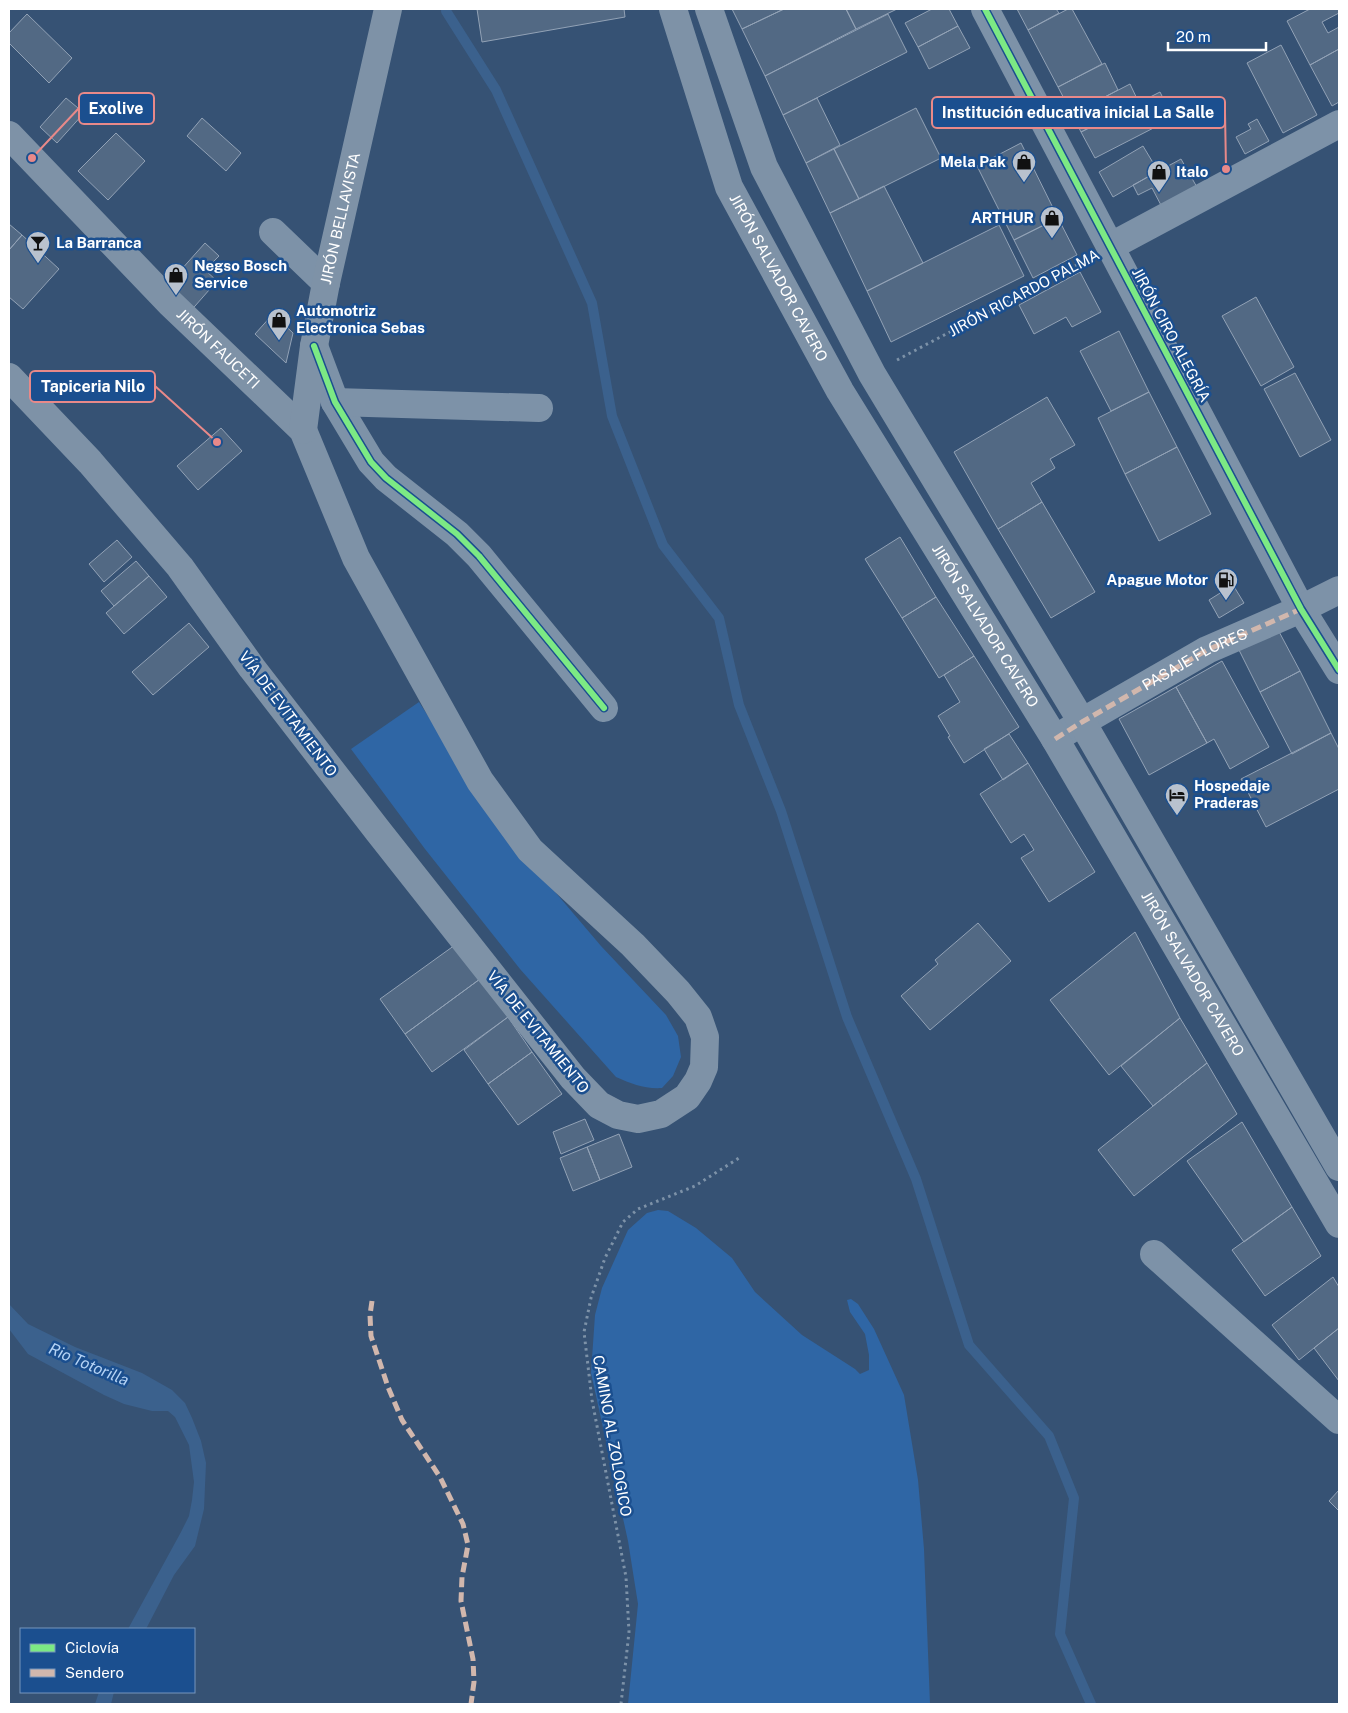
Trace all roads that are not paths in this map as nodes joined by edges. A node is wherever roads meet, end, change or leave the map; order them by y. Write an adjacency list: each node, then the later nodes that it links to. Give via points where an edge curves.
1 (388, 9): 9 (highway, JIRÓN BELLAVISTA)
2 (673, 9): 20 (highway, JIRÓN SALVADOR CAVERO, via 729,187 840,391)
3 (709, 9): 19 (highway, JIRÓN SALVADOR CAVERO, via 764,167 872,374)
4 (985, 9): 8 (street, JIRÓN CIRO ALEGRÍA)
5 (1339, 124): 8 (street, JIRÓN RICARDO PALMA)
6 (9, 136): 14 (highway, JIRÓN FAUCETI, via 170,303)
7 (273, 232): 9 (street)
8 (1111, 246): 16 (street, JIRÓN CIRO ALEGRÍA)
9 (326, 283): 10 (highway, JIRÓN BELLAVISTA)
10 (314, 346): 12 (street); 14 (highway, JIRÓN BELLAVISTA)
11 (9, 377): 14 (highway, VÍA DE EVITAMIENTO, via 90,462 180,567 252,668 378,832 573,1078 599,1105 618,1115 638,1119 661,1114 687,1098 704,1067 705,1037 698,1018 633,945 530,850 480,781 356,558)
12 (335, 402): 13 (street); 18 (street, via 371,462 479,556)
13 (539, 408)
14 (303, 430)
15 (1339, 590): 16 (street, PASAJE FLORES)
16 (1301, 609): 17 (street, JIRÓN CIRO ALEGRÍA); 19 (street, PASAJE FLORES, via 1207,650)
17 (1339, 670)
18 (604, 708)
19 (1082, 722): 20 (street, PASAJE FLORES); 21 (highway, JIRÓN SALVADOR CAVERO)
20 (1055, 740): 22 (highway, JIRÓN SALVADOR CAVERO)
21 (1268, 1044): 22 (highway); 23 (highway, JIRÓN SALVADOR CAVERO)
22 (1242, 1058): 24 (highway, JIRÓN SALVADOR CAVERO)
23 (1339, 1167)
24 (1339, 1224)
25 (1154, 1254): 26 (street)
26 (1339, 1420)

